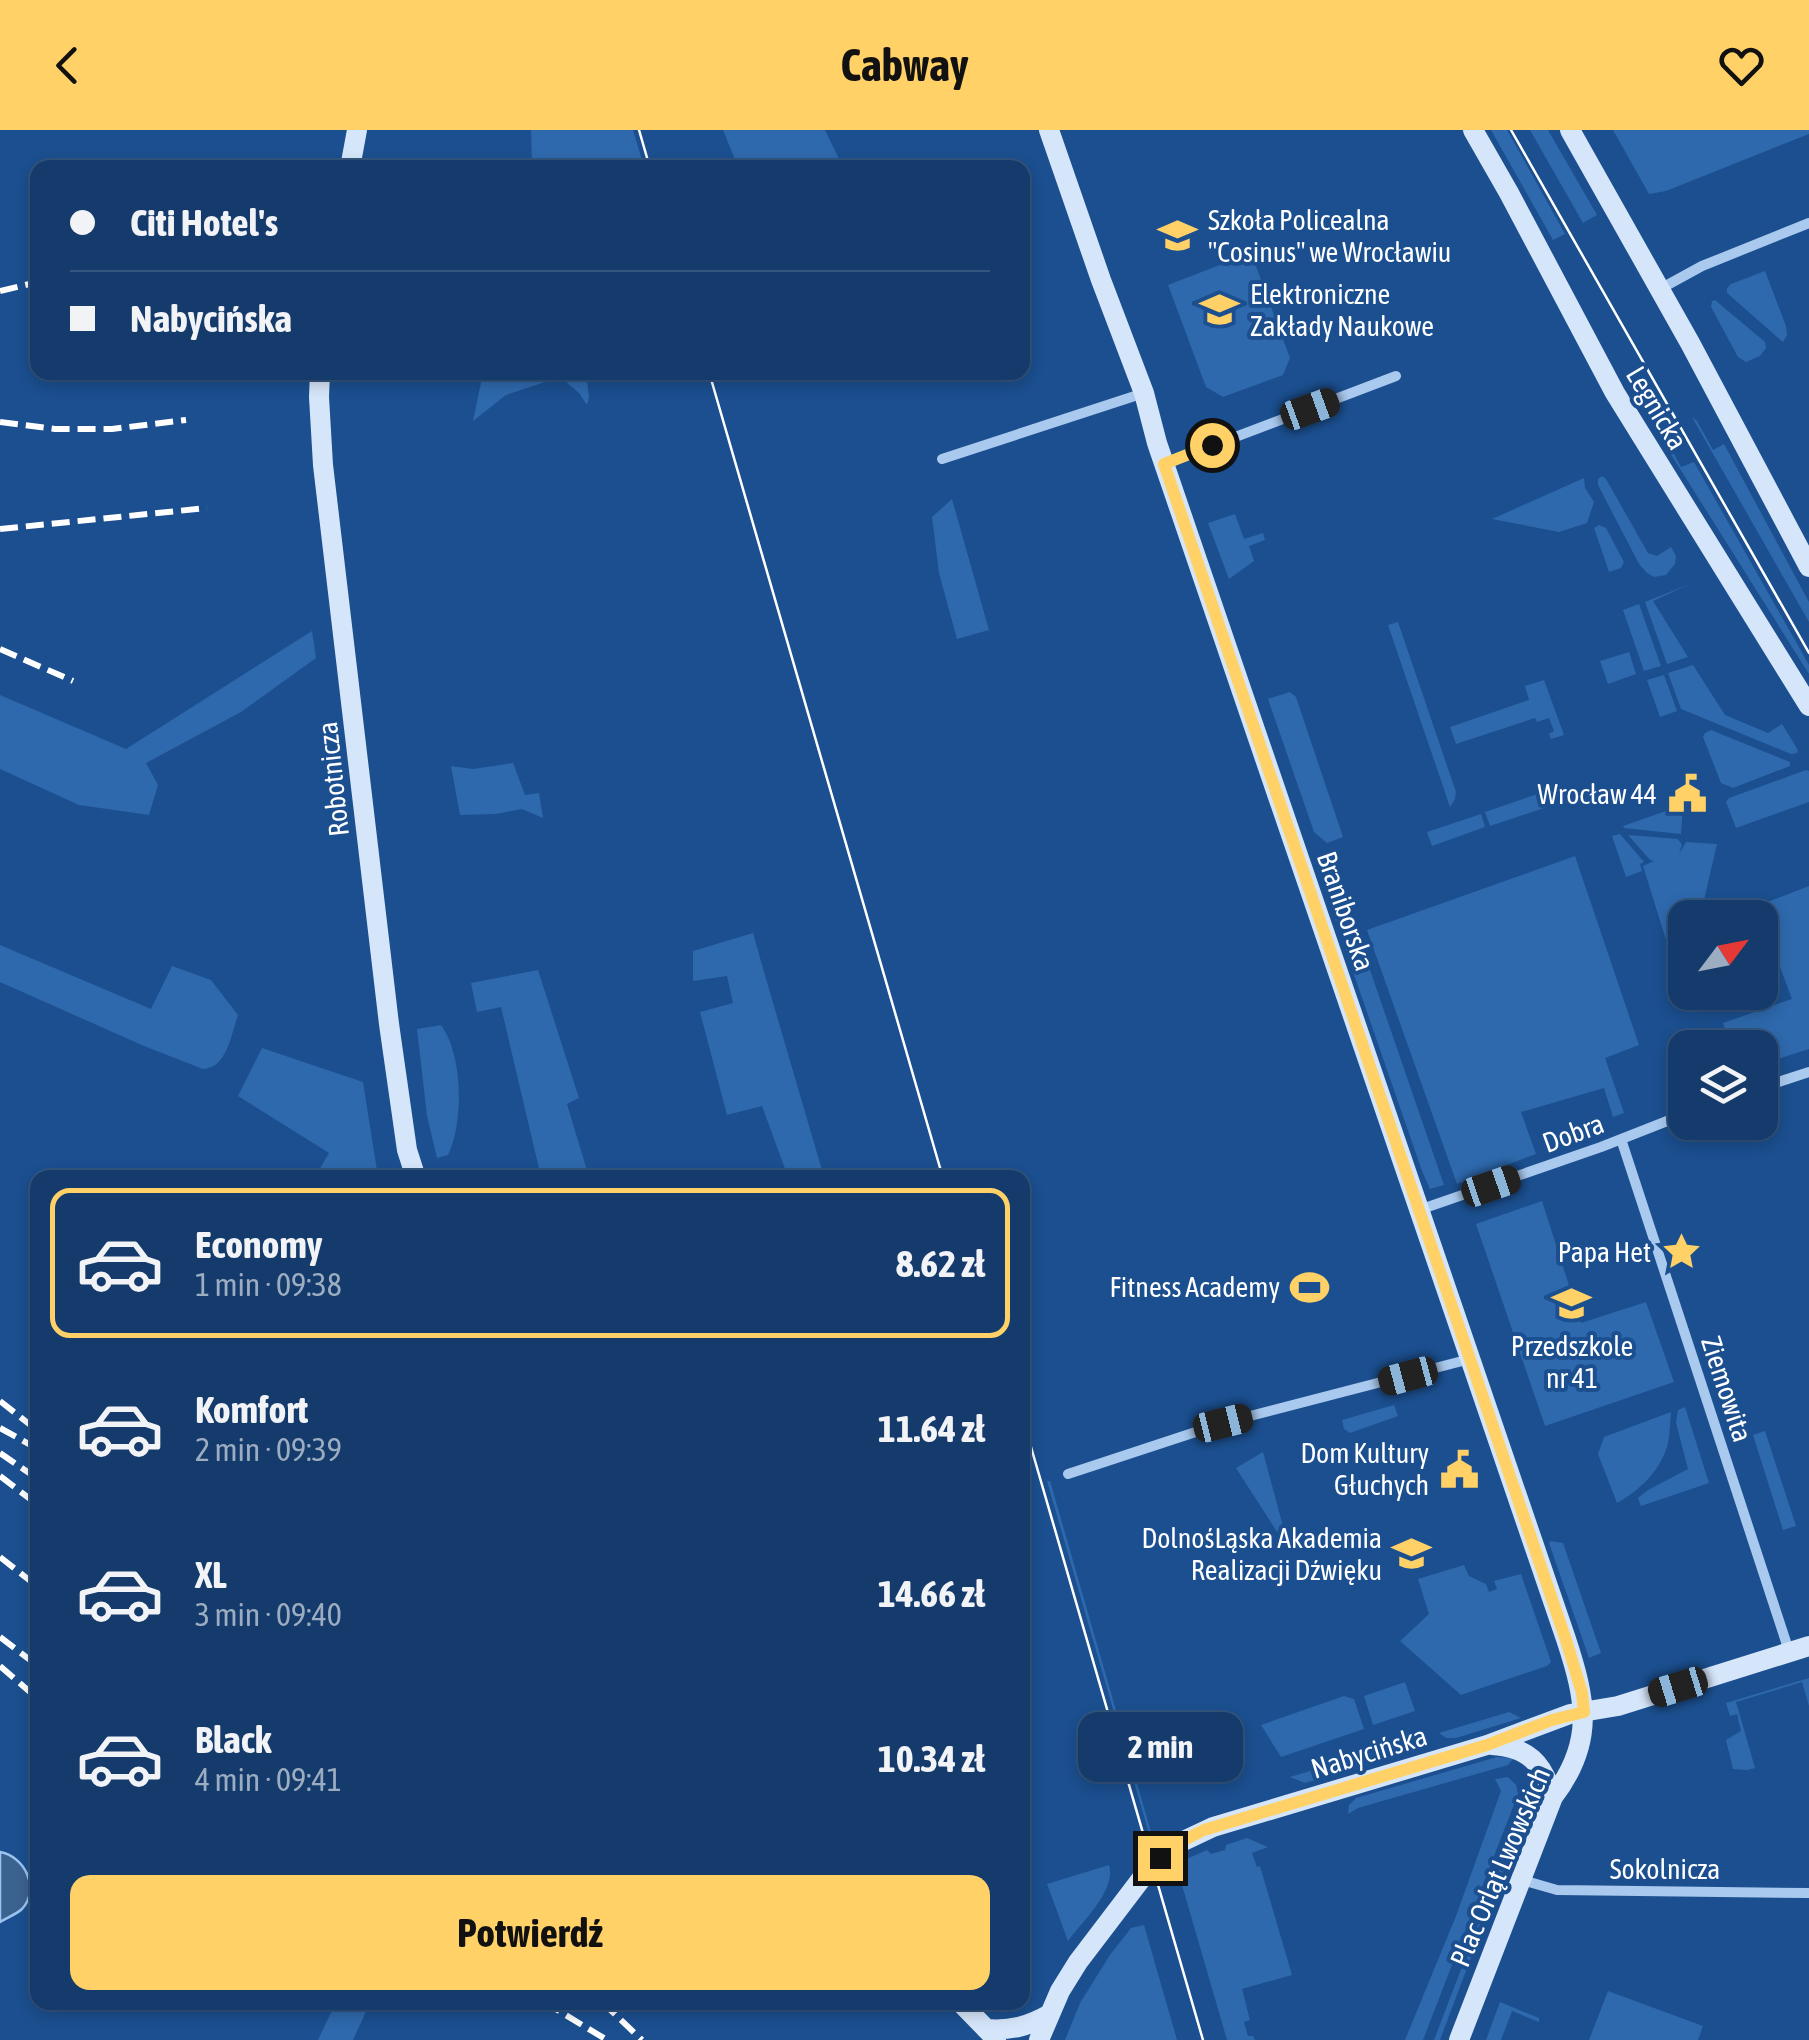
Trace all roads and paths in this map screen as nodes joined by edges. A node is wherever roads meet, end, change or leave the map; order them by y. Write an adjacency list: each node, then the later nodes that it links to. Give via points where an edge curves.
1 (357, 130): 5 (street)
2 (1050, 130): 10 (street, Braniborska)
3 (1472, 130): 14 (street, Legnicka, via 1622,404)
4 (1570, 130): 7 (street, Legnicka)
5 (351, 160)
6 (1809, 223): 7 (street)
7 (1659, 290): 13 (street, Legnicka, via 1798,531)
8 (1396, 376): 12 (street)
9 (320, 380): 19 (street, Robotnicza, via 323,466 387,1006)
10 (1144, 393): 11 (street); 12 (street, Braniborska)
11 (942, 460)
12 (1164, 464): 20 (street, Braniborska)
13 (1809, 566)
14 (1809, 706)
15 (1809, 1072): 16 (street)
16 (1778, 1082)
17 (1668, 1121): 18 (street, Dobra)
18 (1621, 1139): 20 (street, Dobra); 23 (street, Ziemowita)
19 (413, 1170)
20 (1420, 1210): 21 (street, Braniborska)
21 (1470, 1359): 22 (street, via 1223,1423); 24 (street, Braniborska, via 1574,1661)
22 (1068, 1474)
23 (1799, 1650): 24 (street, Nabycińska)
24 (1584, 1712): 25 (street, Nabycińska); 26 (street, Plac Orląt Lwowskich, via 1577,1754)
25 (1487, 1745): 26 (street, via 1530,1757); 30 (street, Nabycińska, via 1176,1844 1096,1937)
26 (1553, 1797): 27 (street, Plac Orląt Lwowskich)
27 (1522, 1880): 28 (street, Sokolnicza, via 1556,1890); 33 (street, Plac Orląt Lwowskich)
28 (1809, 1893)
29 (968, 2010): 31 (street)
30 (1050, 2014): 31 (street); 32 (street, Nabycińska)
31 (992, 2034)
32 (1039, 2040)
33 (1458, 2040)

